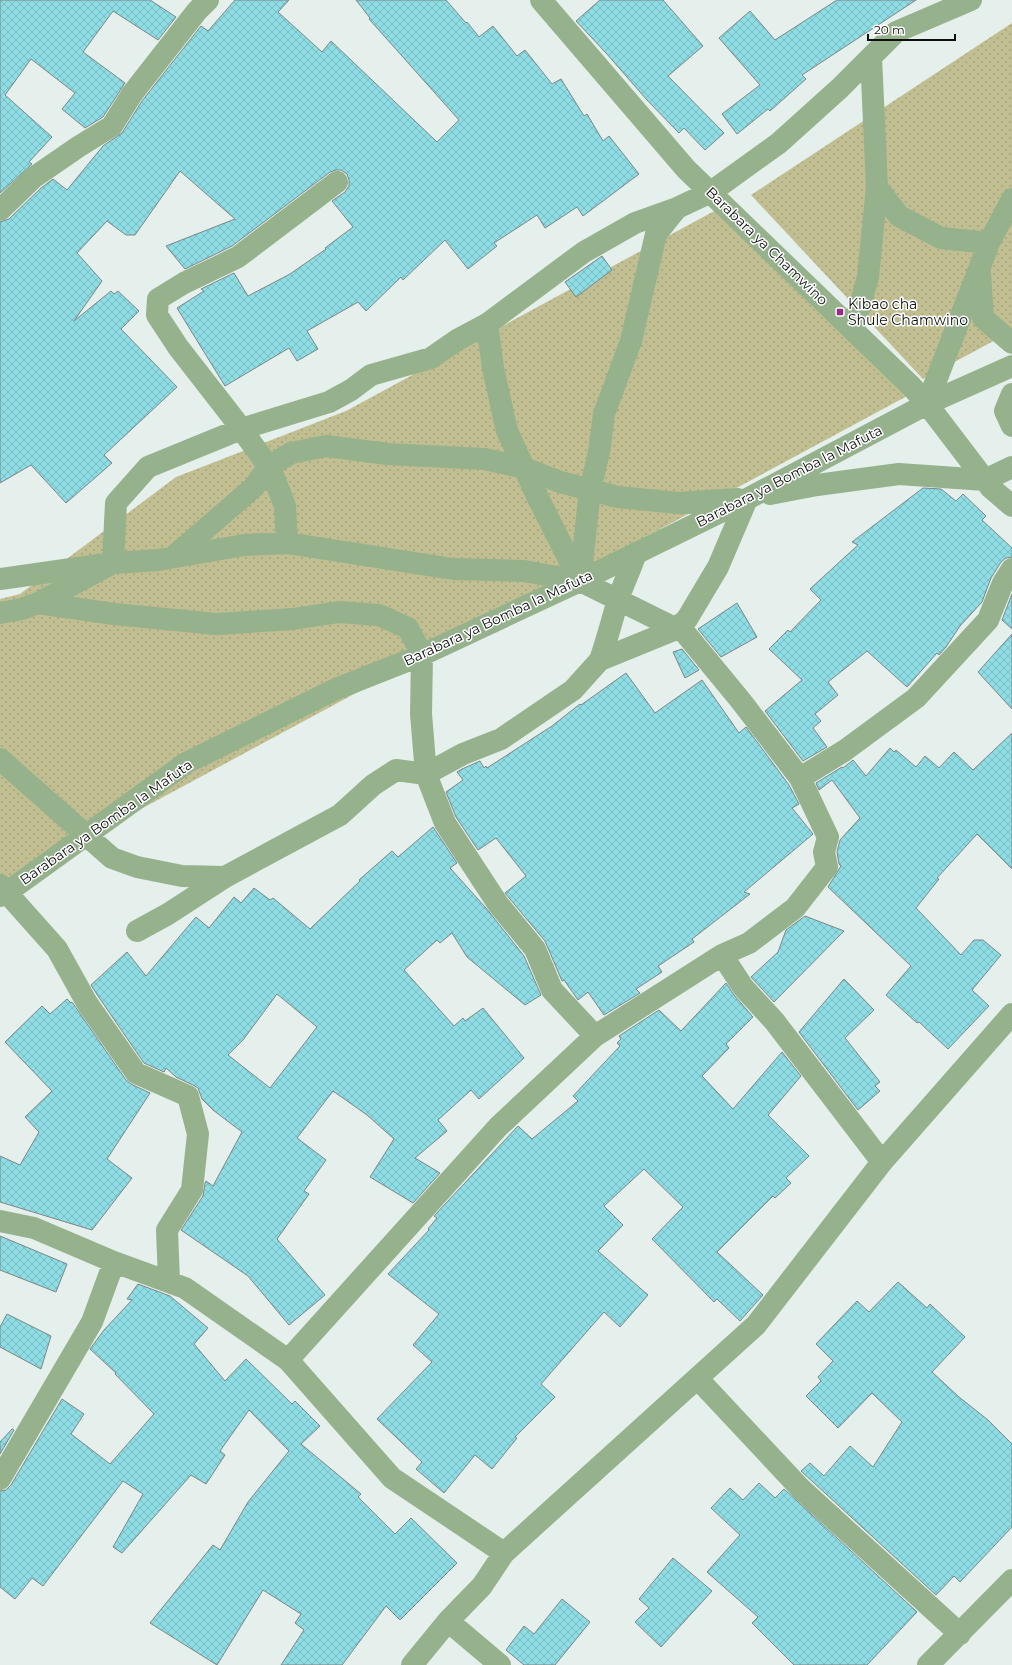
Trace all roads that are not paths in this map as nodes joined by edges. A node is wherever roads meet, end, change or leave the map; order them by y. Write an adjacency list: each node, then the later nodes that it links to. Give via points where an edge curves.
1 (208, 0): 10 (street, via 132,94 112,126 33,178)
2 (541, 0): 7 (street, Barabara ya Chamwino, via 686,169)
3 (971, 0): 4 (street, via 896,32)
4 (871, 57): 6 (street); 7 (street, via 779,143)
5 (337, 182): 20 (street, via 238,257 184,283 158,299 157,315 178,347)
6 (877, 187): 11 (street, via 899,216 941,238); 14 (street, via 868,277)
7 (711, 192): 9 (street); 14 (street, Barabara ya Chamwino)
8 (1012, 199): 11 (street)
9 (676, 208): 13 (street, via 636,223 584,252); 25 (street, via 656,234 631,341 604,414)
10 (0, 210)
11 (989, 244): 12 (street)
12 (980, 266): 15 (street, via 983,318); 18 (street)
13 (487, 324): 20 (street, via 431,358 371,375 329,402); 23 (street, via 493,368 508,430)
14 (853, 330): 18 (street, Barabara ya Chamwino)
15 (1012, 343)
16 (1012, 366): 18 (street, Barabara ya Bomba la Mafuta)
17 (1012, 394): 19 (street, via 1005,411)
18 (927, 404): 24 (street, Barabara ya Chamwino); 26 (street, Barabara ya Bomba la Mafuta)
19 (1012, 426)
20 (241, 429): 21 (street); 31 (street, via 148,467 116,503)
21 (268, 466): 23 (street, via 291,453 326,446 388,454 485,459); 28 (street, via 285,506); 30 (street, via 254,487)
22 (1012, 467): 24 (street)
23 (524, 468): 25 (street); 34 (street)
24 (984, 480): 26 (street, via 899,474 817,485); 27 (street, Barabara ya Chamwino)
25 (590, 490): 26 (street, via 618,497 678,502); 34 (street)
26 (747, 499): 29 (street, Barabara ya Bomba la Mafuta); 38 (street, via 718,567 687,619)
27 (1012, 506)
28 (287, 543): 30 (street, via 244,545); 34 (street, via 452,569 524,571)
29 (636, 553): 34 (street, Barabara ya Bomba la Mafuta); 35 (street)
30 (173, 558): 31 (street)
31 (113, 563): 33 (street); 36 (street)
32 (1012, 569): 43 (street, via 1002,583 988,620 916,698 844,751)
33 (0, 579)
34 (580, 581): 35 (street); 39 (street, Barabara ya Bomba la Mafuta)
35 (618, 600): 38 (street); 40 (street)
36 (38, 603): 37 (street); 39 (street, via 114,614 216,624 293,619 339,612 379,615 408,628)
37 (0, 614)
38 (676, 629): 40 (street); 43 (street, via 685,633)
39 (422, 655): 42 (street, via 421,714); 44 (street, Barabara ya Bomba la Mafuta, via 336,689 186,764)
40 (600, 660): 42 (street, via 573,690 501,739 463,754)
41 (0, 759): 44 (street)
42 (426, 774): 45 (street, via 396,770 373,785 340,815); 50 (street, via 445,823 498,904 535,949 552,990)
43 (800, 778): 48 (street, via 828,837 824,852 827,867 795,908 749,943)
44 (87, 835): 45 (street, via 112,858 137,867 182,876); 46 (street, Barabara ya Bomba la Mafuta)
45 (225, 877): 47 (street)
46 (2, 891): 54 (street, via 57,949 87,1003 136,1073 188,1096 198,1134 195,1166 192,1190 167,1230)
47 (138, 931)
48 (722, 956): 50 (street); 51 (street, via 743,987 775,1022)
49 (1012, 1014): 51 (street)
50 (595, 1036): 55 (street, via 498,1127)
51 (882, 1162): 56 (street, via 756,1326)
52 (0, 1221): 53 (street, via 34,1228)
53 (114, 1262): 54 (street); 57 (street, via 92,1322)
54 (170, 1281): 55 (street, via 185,1288)
55 (288, 1360): 58 (street, via 392,1478)
56 (698, 1378): 58 (street); 61 (street, via 801,1490)
57 (0, 1479)
58 (504, 1553): 60 (street, via 482,1586)
59 (1012, 1580): 61 (street)
60 (448, 1621): 62 (street); 63 (street)
61 (960, 1634): 64 (street)
62 (412, 1665)
63 (500, 1665)
64 (928, 1665)

